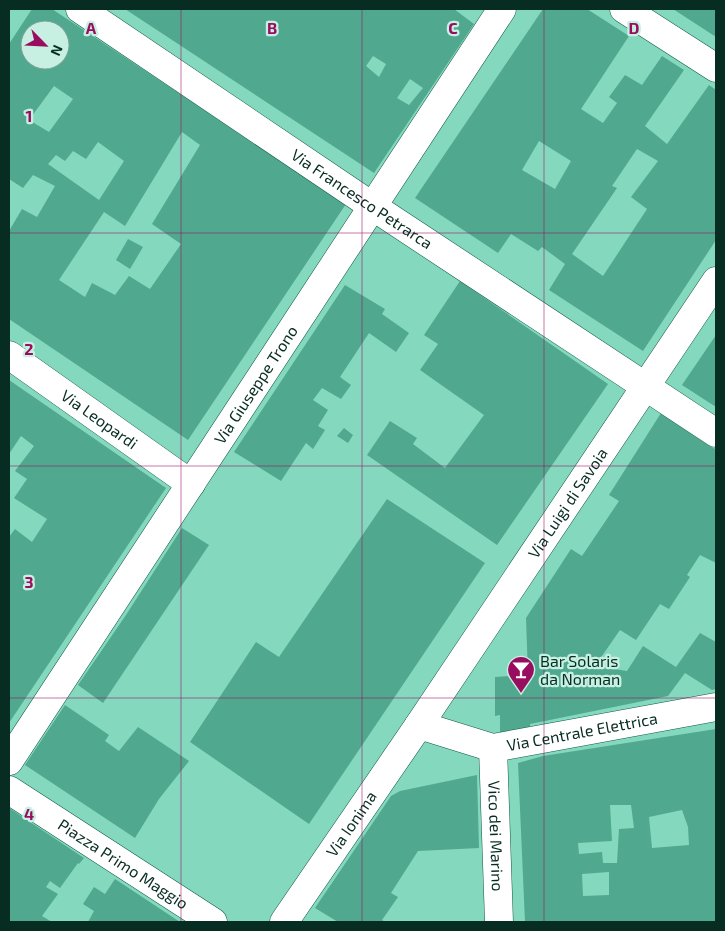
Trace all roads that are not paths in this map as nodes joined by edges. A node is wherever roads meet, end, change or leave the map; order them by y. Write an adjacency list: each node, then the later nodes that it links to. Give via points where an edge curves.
1 (80, 9): 5 (street, Via Francesco Petrarca)
2 (502, 9): 5 (street, Via Giuseppe Trono)
3 (624, 9): 4 (street)
4 (716, 68)
5 (372, 206): 8 (street, Via Francesco Petrarca); 10 (street, Via Giuseppe Trono)
6 (716, 280): 8 (street, Via Luigi di Savoia)
7 (9, 355): 10 (street, Via Leopardi)
8 (645, 386): 9 (street, Via Francesco Petrarca); 12 (street, Via Luigi di Savoia)
9 (716, 432)
10 (191, 484): 14 (street, Via Giuseppe Trono)
11 (716, 707): 13 (street, Via Centrale Elettrica)
12 (419, 725): 13 (street, Via Centrale Elettrica); 17 (street, Via Ionima)
13 (493, 748): 18 (street, Vico dei Marino)
14 (9, 761)
15 (9, 790): 16 (street, Piazza Primo Maggio)
16 (213, 922)
17 (284, 922)
18 (498, 922)

